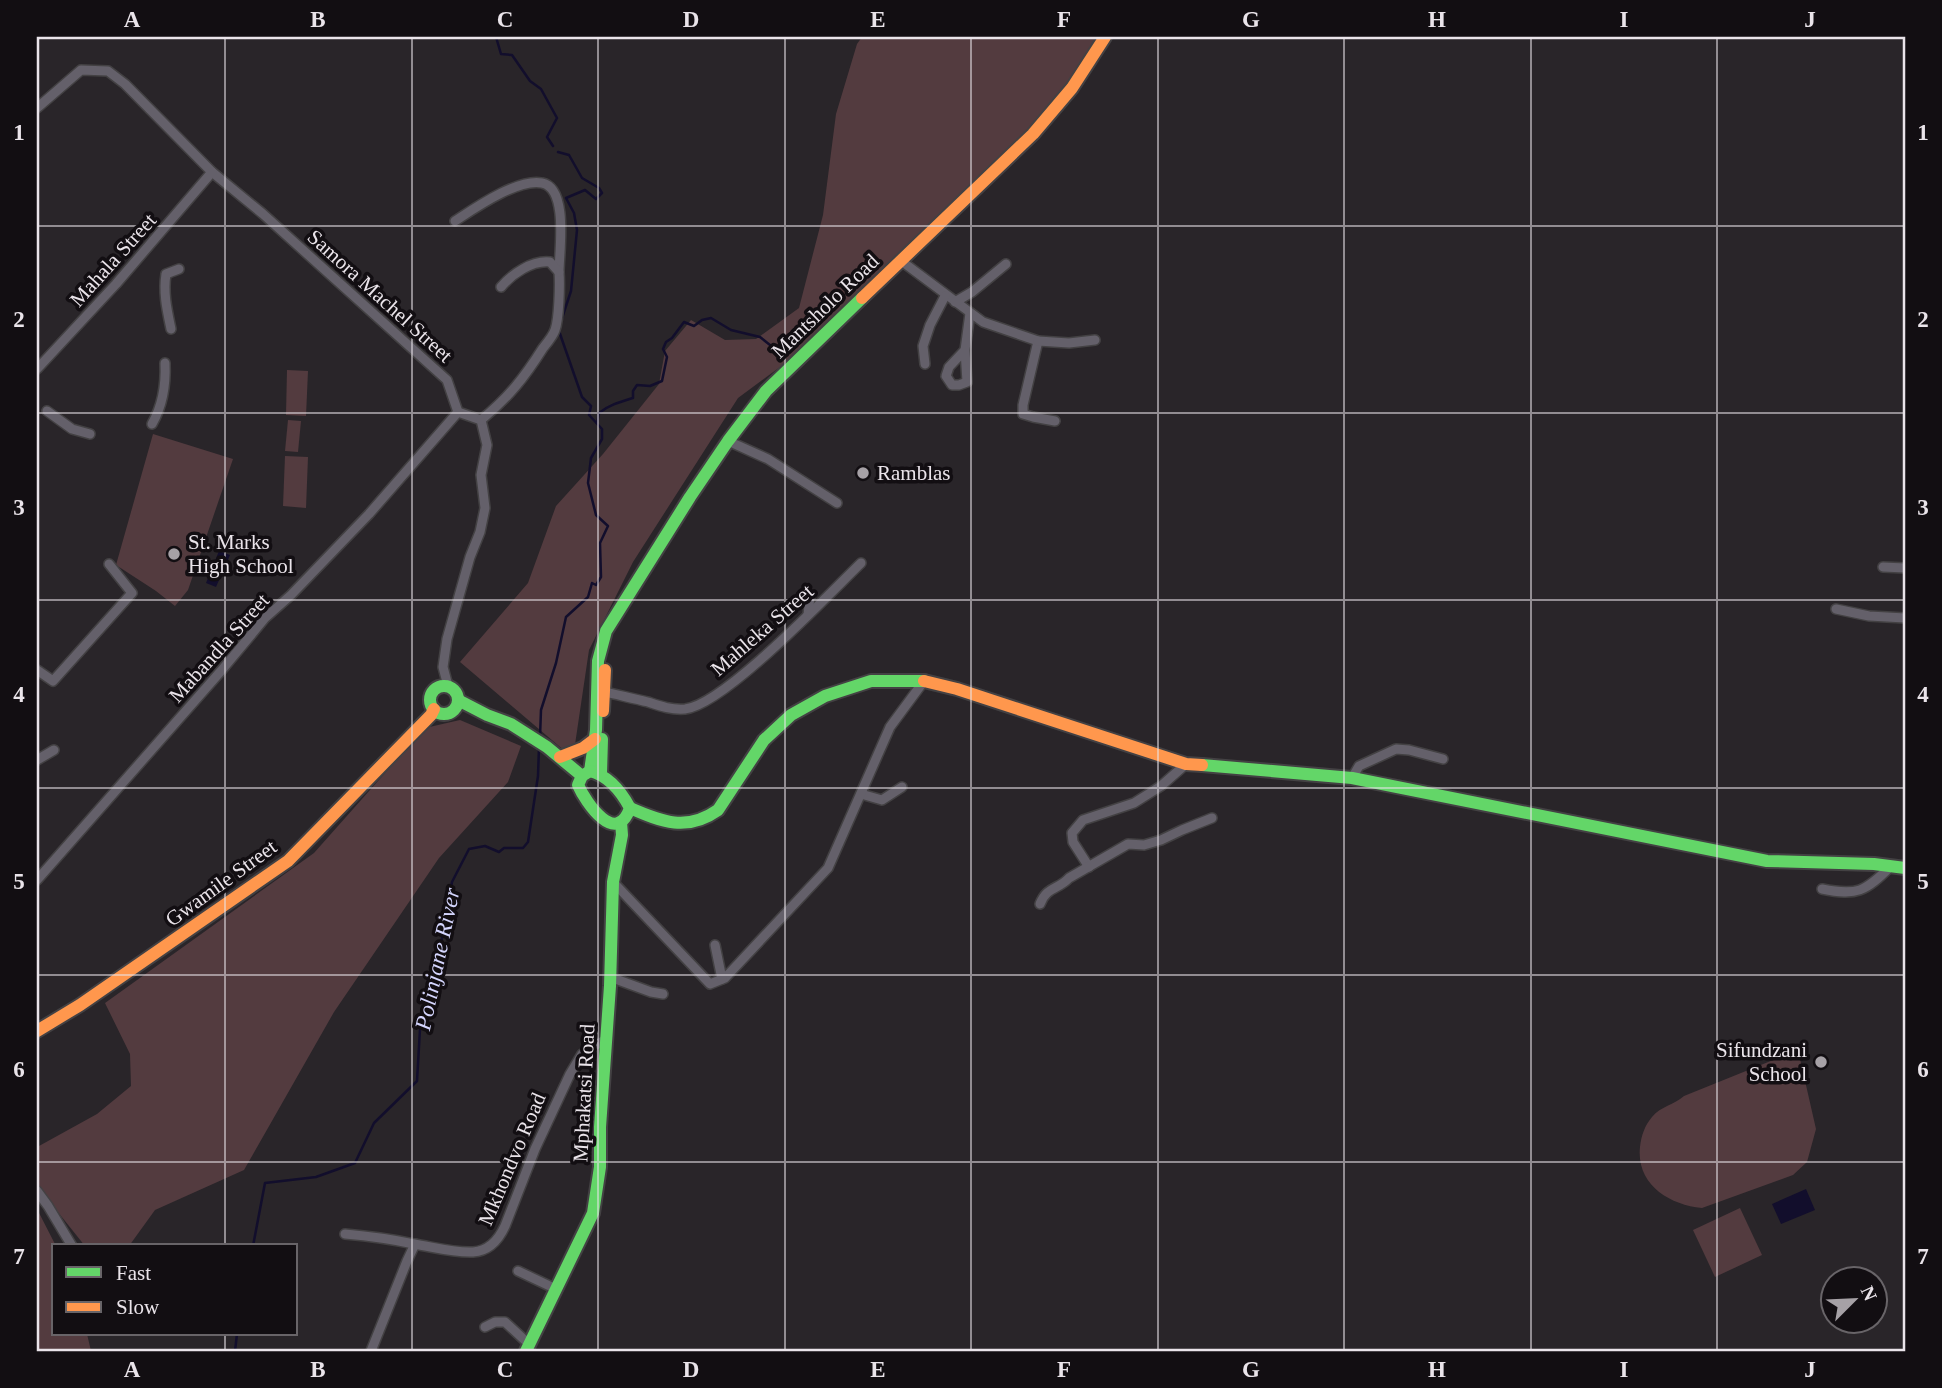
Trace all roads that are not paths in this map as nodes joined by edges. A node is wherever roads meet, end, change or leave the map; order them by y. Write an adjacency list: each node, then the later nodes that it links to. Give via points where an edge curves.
1 (1105, 37): 5 (main road, Mantsholo Road, via 1072,88 1033,134)
2 (37, 108): 3 (street, Samora Machel Street, via 81,70 108,71)
3 (212, 172): 19 (street, Mahala Street); 21 (street, Samora Machel Street, via 447,380)
4 (455, 220): 8 (street, via 503,192 541,183 549,186 562,229)
5 (900, 260): 10 (street); 26 (main road, Mantsholo Road, via 766,391)
6 (1006, 264): 11 (street)
7 (179, 270): 13 (street, via 166,274 164,284)
8 (559, 272): 9 (street, via 550,262 541,262); 22 (street, via 555,330 522,381)
9 (501, 287)
10 (945, 296): 11 (street); 18 (street, via 923,346)
11 (954, 303): 12 (street)
12 (970, 313): 15 (street); 16 (street)
13 (171, 329)
14 (1095, 340): 15 (street)
15 (1038, 341): 23 (street, via 1023,414)
16 (965, 350)
17 (165, 363): 24 (street, via 163,396)
18 (925, 364)
19 (37, 369)
20 (47, 411): 25 (street, via 72,429)
21 (458, 412): 22 (street); 58 (street, Mabandla Street, via 369,514 265,618)
22 (481, 420): 38 (street, via 487,445 481,475 485,508 447,639 443,667)
23 (1055, 421)
24 (152, 424)
25 (90, 434)
26 (727, 441): 27 (street, via 768,459); 39 (main road, Mantsholo Road, via 606,631)
27 (837, 503)
28 (109, 564): 36 (street, via 132,593 53,681)
29 (862, 564): 34 (street, Mahleka Street)
30 (1883, 567): 31 (street)
31 (1905, 568)
32 (810, 596): 34 (street)
33 (1836, 609): 35 (street)
34 (808, 615): 39 (street, Mahleka Street, via 731,685 687,709)
35 (1905, 618)
36 (37, 670)
37 (923, 681): 47 (main road); 51 (street, via 890,727); 52 (main road, via 871,681 825,696 791,715 764,740 709,817 673,822)
38 (448, 686): 40 (main road); 41 (main road, via 432,692)
39 (600, 691): 42 (main road, Mantsholo Road); 48 (main road, Mantsholo Road, via 602,731)
40 (458, 700): 41 (main road, via 451,711); 44 (main road, via 511,724)
41 (434, 709): 66 (main road, Gwamile Street, via 288,861)
42 (595, 739): 44 (main road, via 580,751); 48 (main road, Mantsholo Road)
43 (54, 750): 46 (street)
44 (560, 757): 48 (main road)
45 (1443, 759): 49 (street, via 1396,749 1359,766)
46 (37, 760)
47 (1186, 764): 49 (main road); 56 (street, via 1134,803 1083,820 1072,833 1073,842)
48 (591, 774): 52 (main road, via 615,786); 54 (main road, via 578,785 583,797 606,821)
49 (1352, 778): 55 (main road, via 1767,862)
50 (902, 787): 51 (street, via 882,800)
51 (861, 794): 64 (street, via 828,868)
52 (630, 808): 54 (main road)
53 (1212, 818): 56 (street, via 1161,840 1128,844)
54 (621, 822): 59 (main road, Mphakatsi Road)
55 (1891, 866): 57 (main road); 60 (street, via 1856,892)
56 (1089, 867): 61 (street, via 1050,888)
57 (1905, 868)
58 (37, 880)
59 (613, 883): 63 (main road, Mphakatsi Road); 64 (street, via 710,984)
60 (1822, 889)
61 (1040, 904)
62 (715, 945): 64 (street)
63 (610, 977): 65 (street); 67 (main road, Mphakatsi Road)
64 (722, 979)
65 (663, 994)
66 (37, 1031)
67 (606, 1039): 71 (street, Mkhondvo Road, via 582,1054 570,1074 499,1238 475,1252); 73 (main road, Mphakatsi Road, via 600,1167 593,1213)
68 (37, 1191): 70 (street)
69 (345, 1234): 71 (street, Mkhondvo Road)
70 (71, 1244)
71 (415, 1244): 76 (street)
72 (518, 1270): 73 (street)
73 (556, 1289): 75 (main road, Mphakatsi Road)
74 (485, 1327): 75 (street, via 505,1322)
75 (528, 1348)
76 (371, 1351)

